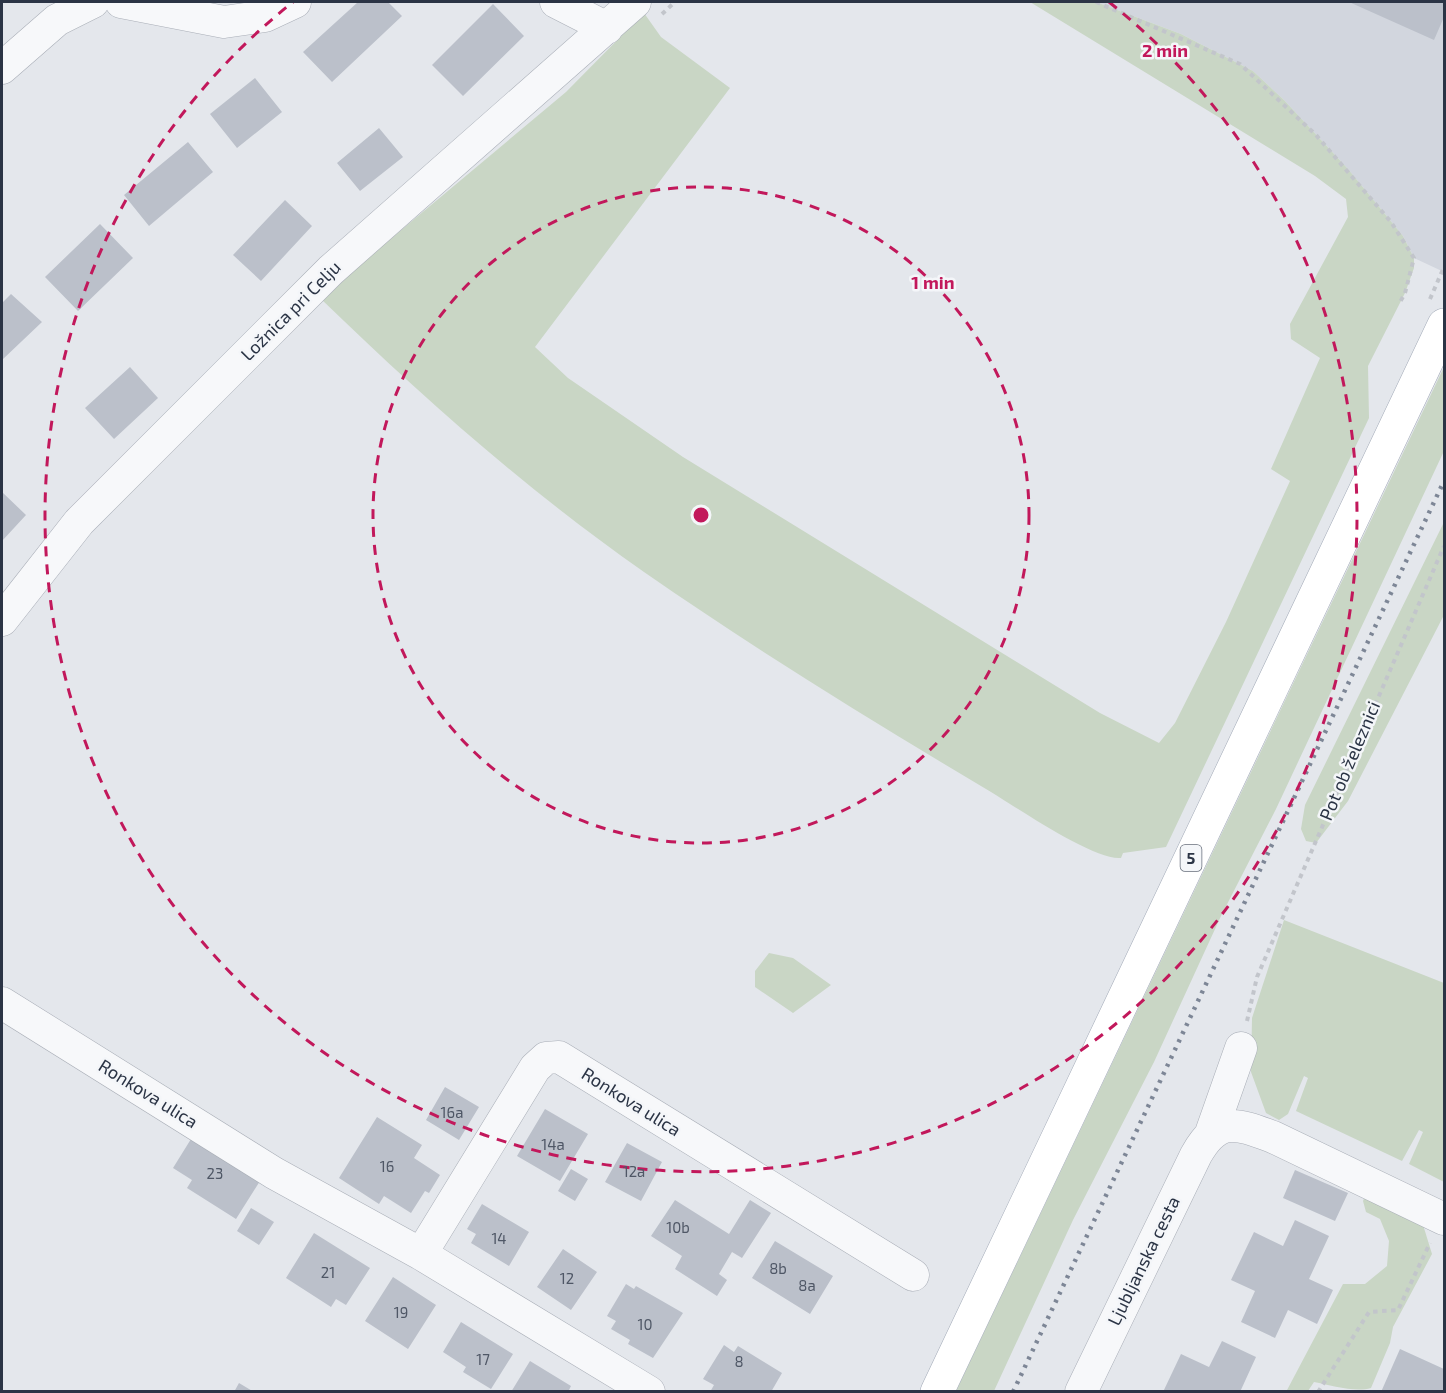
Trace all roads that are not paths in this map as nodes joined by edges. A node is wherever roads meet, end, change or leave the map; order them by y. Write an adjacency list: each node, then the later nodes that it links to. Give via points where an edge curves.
1 (93, 2): 7 (street, via 57,20)
2 (121, 2): 3 (street, via 224,22 265,16)
3 (295, 2)
4 (556, 2): 6 (street)
5 (635, 2): 6 (street, Ložnica pri Celju)
6 (607, 28): 9 (street, Ložnica pri Celju, via 331,270 79,522)
7 (2, 68)
8 (1444, 325): 17 (main road, 5)
9 (2, 620)
10 (2, 1003): 14 (street, Ronkova ulica, via 274,1173)
11 (1241, 1048): 12 (street, Ljubljanska cesta)
12 (1211, 1133): 13 (street, via 1229,1125 1248,1127); 18 (street, Ljubljanska cesta, via 1196,1155)
13 (1443, 1218)
14 (421, 1254): 15 (street, Ronkova ulica, via 535,1068 546,1058 559,1057); 16 (street, Ronkova ulica)
15 (913, 1275)
16 (649, 1392)
17 (937, 1392)
18 (1081, 1392)

